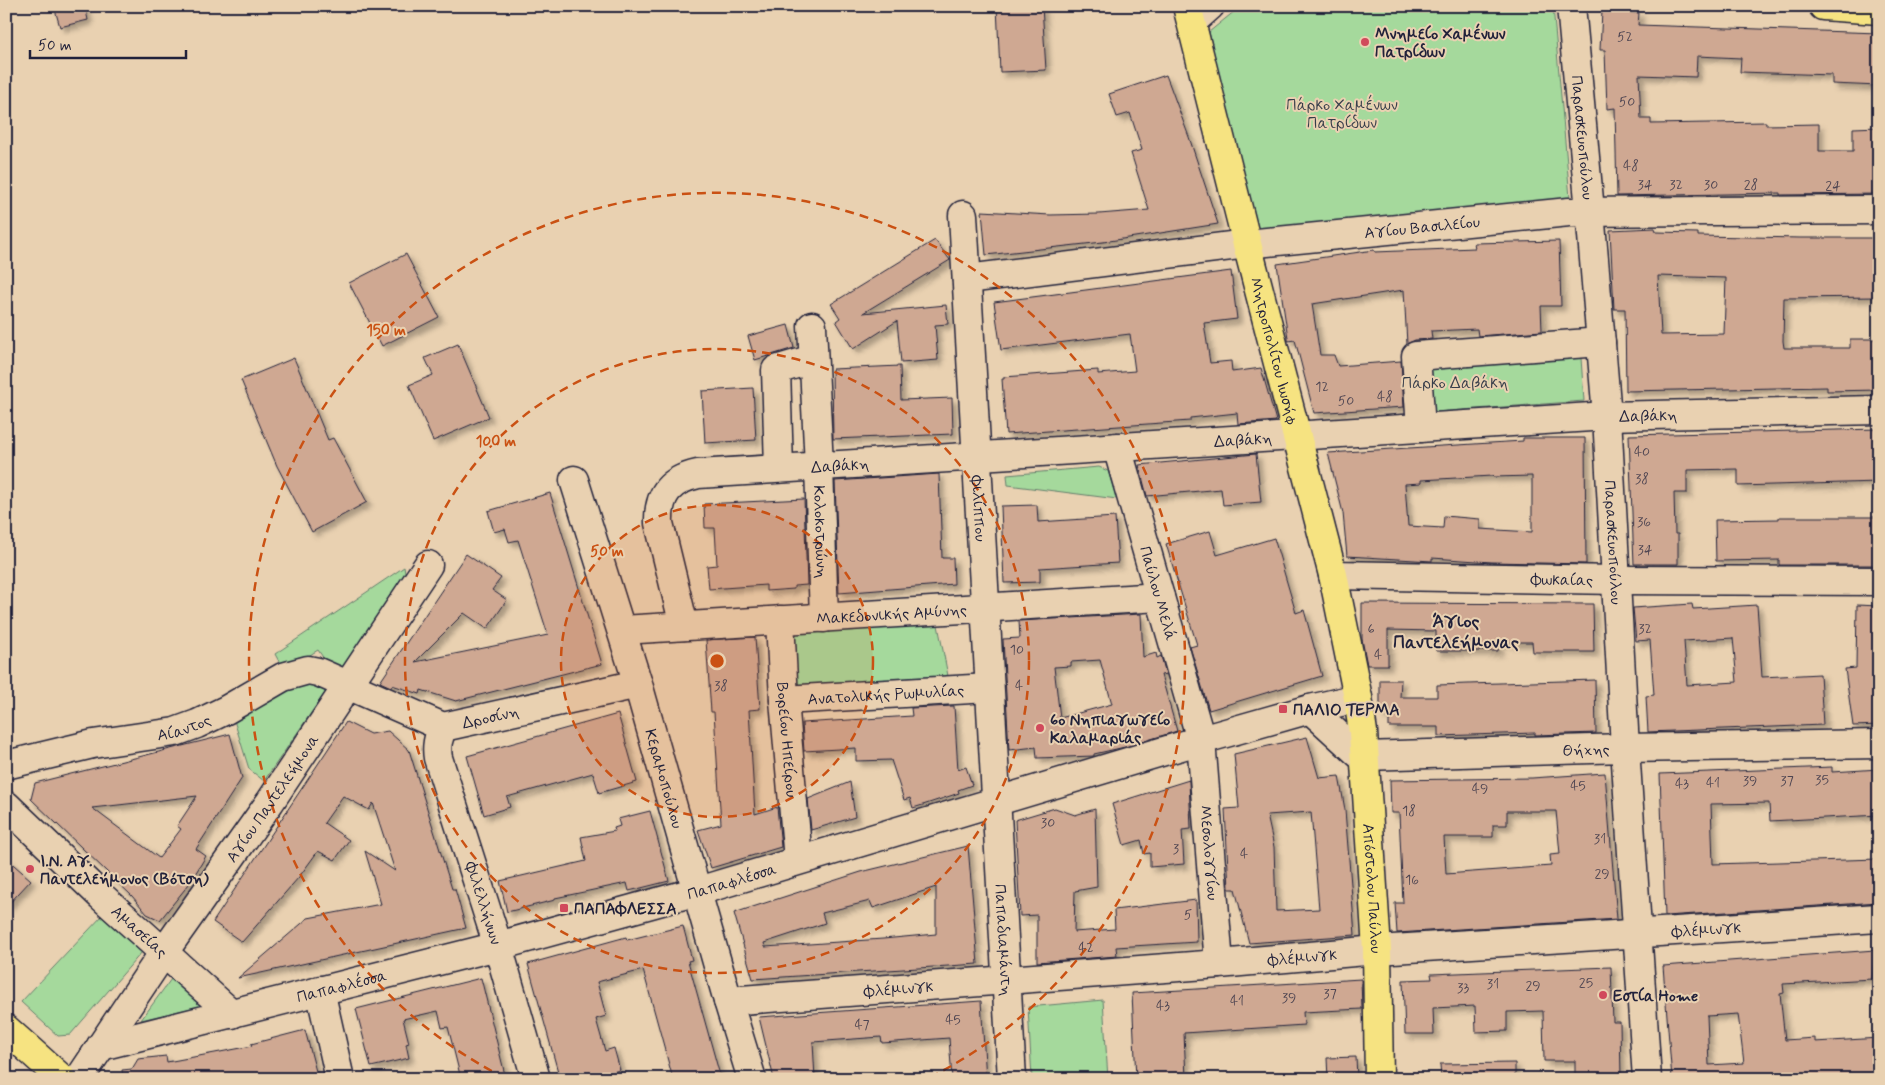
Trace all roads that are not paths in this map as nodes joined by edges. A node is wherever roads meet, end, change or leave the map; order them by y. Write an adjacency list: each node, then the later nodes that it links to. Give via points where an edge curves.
1 (1571, 6): 6 (street, Παρασκευοπούλου)
2 (1823, 6): 3 (main road)
3 (1879, 10)
4 (1197, 12): 8 (main road, Μητροπολίτου Ιωσήφ)
5 (1879, 210): 6 (street, Αγίου Βασιλείου)
6 (1590, 211): 8 (street, Αγίου Βασιλείου); 11 (street, Παρασκευοπούλου)
7 (964, 215): 9 (street, Φιλίππου)
8 (1247, 244): 9 (street, Αγίου Βασιλείου); 16 (main road, Μητροπολίτου Ιωσήφ)
9 (967, 279): 18 (street, Φιλίππου)
10 (812, 326): 12 (street, Κολοκοτρώνη)
11 (1601, 342): 14 (street, Παρασκευοπούλου); 15 (street, via 1416,356)
12 (813, 359): 19 (street, Κολοκοτρώνη); 20 (street, via 776,370)
13 (1879, 410): 14 (street, Δαβάκη)
14 (1606, 416): 15 (street, Δαβάκη); 24 (street, Παρασκευοπούλου)
15 (1421, 428): 16 (street, Δαβάκη)
16 (1296, 436): 17 (street, Δαβάκη); 23 (main road, Μητροπολίτου Ιωσήφ)
17 (1117, 447): 18 (street, Δαβάκη); 26 (street, Παύλου Μελά)
18 (976, 456): 19 (street, Δαβάκη); 27 (street, Φιλίππου)
19 (819, 466): 20 (street, Δαβάκη); 28 (street, Κολοκοτρώνη)
20 (779, 468): 30 (street, Δαβάκη, via 698,474 671,485 662,500 659,523)
21 (574, 480): 31 (street, Κεραμοπούλου)
22 (428, 566): 33 (street, Αγίου Παντελεήμονα)
23 (1334, 575): 24 (street, Φωκαίας); 35 (main road, Μητροπολίτου Ιωσήφ)
24 (1617, 580): 25 (street, Φωκαίας); 41 (street, Παρασκευοπούλου)
25 (1879, 581)
26 (1160, 597): 27 (street, Μακεδονικής Αμύνης); 39 (street, Παύλου Μελά)
27 (985, 608): 28 (street, Μακεδονικής Αμύνης); 34 (street, Φιλίππου)
28 (824, 618): 29 (street, Μακεδονικής Αμύνης)
29 (780, 620): 30 (street, Μακεδονικής Αμύνης); 36 (street, Βορείου Ηπείρου)
30 (684, 626): 31 (street, Μακεδονικής Αμύνης)
31 (622, 630): 32 (street, Κεραμοπούλου)
32 (638, 684): 38 (street, Δροσίνη); 47 (street, Κεραμοπούλου)
33 (349, 685): 38 (street, Δροσίνη); 43 (street, Αίαντος, via 318,672 296,672 198,724 175,732 93,744); 52 (street, Αγίου Παντελεήμονα)
34 (989, 688): 36 (street, Ανατολικής Ρωμυλίας); 44 (street, Φιλίππου)
35 (1358, 698): 37 (street, Παπαφλέσσα); 42 (main road, Απόστολου Παύλου)
36 (784, 700): 46 (street, Βορείου Ηπείρου)
37 (1310, 709): 39 (street, Παπαφλέσσα); 42 (street)
38 (443, 727): 50 (street, Φιλελλήνων, via 438,738 438,758)
39 (1201, 740): 44 (street, Παπαφλέσσα); 53 (street, Μεσολογγίου)
40 (1879, 744): 41 (street, Θήχης)
41 (1625, 748): 42 (street, Θήχης); 49 (street, Παρασκευοπούλου)
42 (1364, 756): 51 (main road, Απόστολου Παύλου)
43 (6, 765)
44 (996, 801): 46 (street, Παπαφλέσσα); 54 (street, Παπαδιαμάντη)
45 (6, 805): 52 (street, Αμασείας)
46 (798, 860): 47 (street, Παπαφλέσσα)
47 (698, 891): 50 (street, Παπαφλέσσα); 56 (street, Κεραμοπούλου)
48 (1879, 918): 49 (street, Φλέμινγκ)
49 (1637, 934): 51 (street, Φλέμινγκ); 67 (street, Παρασκευοπούλου)
50 (498, 946): 55 (street, Παπαφλέσσα); 63 (street, Φιλελλήνων)
51 (1377, 950): 53 (street, Φλέμινγκ); 66 (main road, Απόστολου Παύλου)
52 (164, 952): 57 (street, Αμασείας); 59 (street, Αγίου Παντελεήμονα)
53 (1219, 964): 54 (street, Φλέμινγκ)
54 (1007, 980): 56 (street, Φλέμινγκ); 65 (street, Παπαδιαμάντη)
55 (320, 990): 57 (street, Παπαφλέσσα); 62 (street)
56 (728, 1001): 64 (street, Κεραμοπούλου)
57 (232, 1014): 59 (street, Παπαφλέσσα)
58 (6, 1029): 60 (main road)
59 (101, 1046): 61 (street, Αγίου Παντελεήμονα)
60 (62, 1079)
61 (79, 1079)
62 (340, 1079)
63 (536, 1079)
64 (752, 1079)
65 (1012, 1079)
66 (1379, 1079)
67 (1647, 1079)

